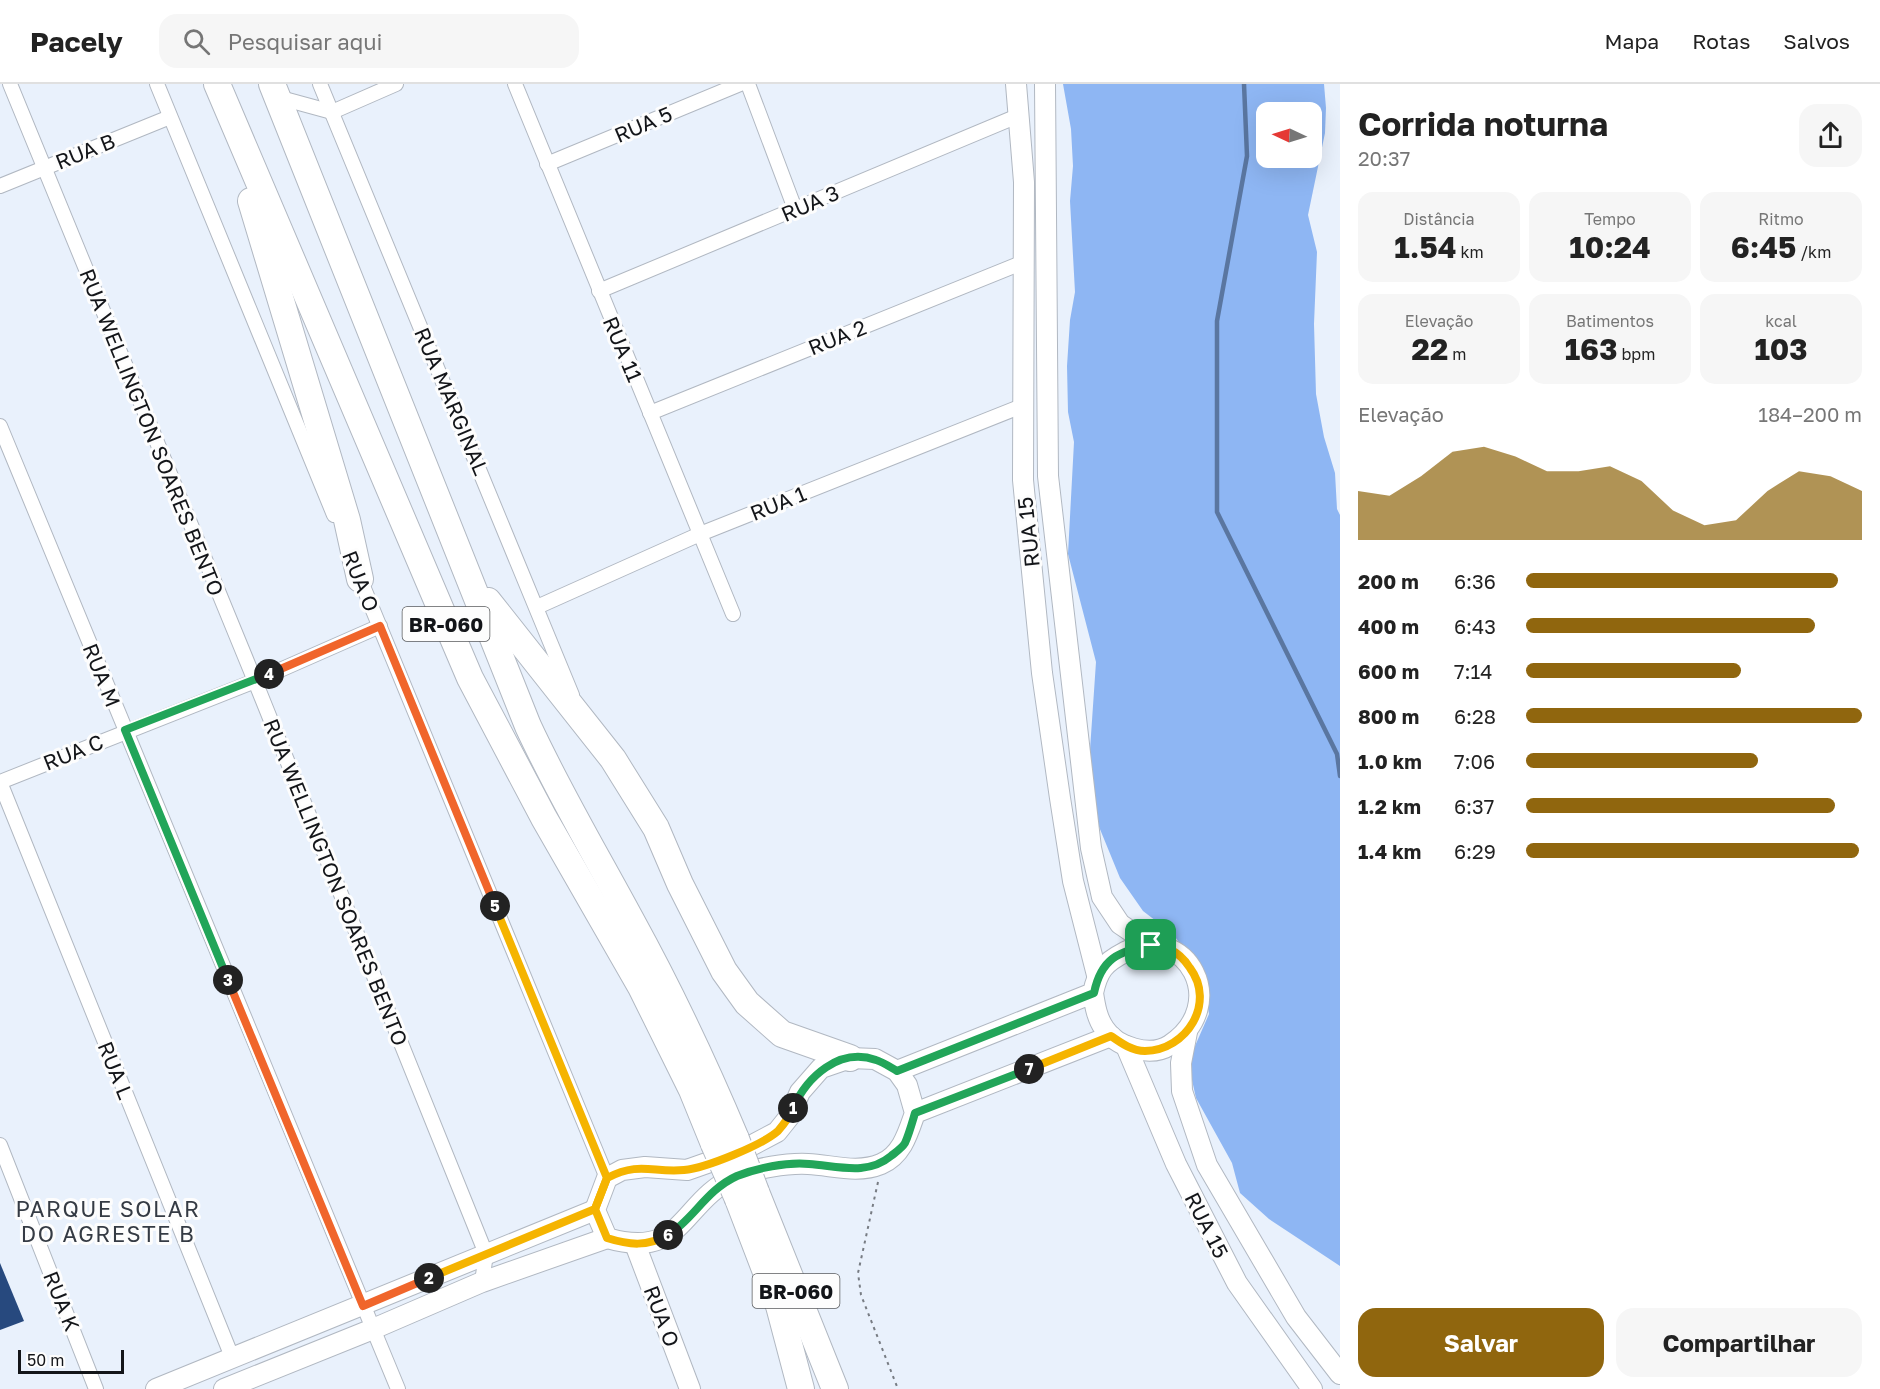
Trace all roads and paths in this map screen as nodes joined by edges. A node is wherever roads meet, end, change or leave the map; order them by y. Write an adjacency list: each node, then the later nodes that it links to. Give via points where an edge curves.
1 (10, 84): 17 (street, RUA WELLINGTON SOARES BENTO)
2 (157, 84): 15 (street, RUA O)
3 (204, 84): 26 (highway, via 252,204)
4 (217, 84): 42 (highway, BR-060, via 470,678 544,818 642,987 687,1080)
5 (320, 84): 13 (street, RUA MARGINAL)
6 (396, 84): 13 (street)
7 (515, 84): 16 (street, RUA 11)
8 (740, 84): 16 (street, RUA 5)
9 (748, 84): 19 (street)
10 (1016, 84): 14 (street, RUA 15)
11 (1045, 84): 35 (street, RUA 15, via 1048,476 1091,849 1102,897 1120,924)
12 (274, 90): 13 (street); 27 (highway, BR-060)
13 (332, 112): 28 (street, RUA MARGINAL)
14 (1020, 115): 19 (street, RUA 3); 20 (street, RUA 15)
15 (170, 117): 17 (street, RUA B); 26 (street, RUA O)
16 (547, 164): 21 (street, RUA 11)
17 (44, 168): 18 (street, RUA B); 31 (street, RUA WELLINGTON SOARES BENTO)
18 (0, 186)
19 (795, 209): 21 (street, RUA 3)
20 (1024, 262): 22 (street, RUA 15); 23 (street, RUA 2)
21 (599, 291): 23 (street, RUA 11)
22 (1022, 406): 25 (street, RUA 1); 36 (street, RUA 15, via 1023,480 1042,673 1073,881)
23 (650, 413): 25 (street, RUA 11)
24 (0, 426): 33 (street, RUA M)
25 (700, 534): 28 (street, RUA 1); 29 (street, RUA 11)
26 (360, 579): 30 (street, RUA O)
27 (472, 582): 32 (highway); 42 (highway, BR-060, via 547,767 662,981)
28 (537, 607): 32 (street, RUA MARGINAL)
29 (733, 614)
30 (380, 626): 31 (street, RUA C); 45 (street, RUA O)
31 (255, 681): 33 (street, RUA C); 50 (street, RUA WELLINGTON SOARES BENTO)
32 (582, 719): 39 (highway, via 613,759 656,828 724,971 747,1003 782,1034)
33 (125, 730): 34 (street, RUA C); 53 (street, RUA M)
34 (0, 782): 56 (street, RUA L)
35 (1151, 945): 36 (street, via 1133,948 1110,960); 37 (street, via 1171,950 1197,977 1200,1004)
36 (1095, 984): 38 (street, via 1098,1016); 40 (street)
37 (1187, 1032): 38 (street, via 1167,1047 1143,1051); 57 (street, RUA 15, via 1180,1062 1182,1091 1206,1165 1296,1317)
38 (1118, 1041): 41 (street); 66 (street, RUA 15, via 1237,1283)
39 (850, 1058): 40 (street, via 874,1059); 45 (street, via 821,1068 800,1092 777,1132 741,1151 687,1170 645,1167 622,1170)
40 (897, 1071): 41 (street, via 907,1085)
41 (915, 1113): 44 (street, via 904,1145)
42 (725, 1142): 46 (highway, BR-060, bridge)
43 (0, 1146): 58 (street, RUA K)
44 (882, 1164): 49 (street, via 860,1169 789,1165 749,1172 728,1181 702,1201 676,1230 650,1244); 65 (path, via 858,1273 861,1295)
45 (607, 1178): 47 (street)
46 (747, 1196): 63 (highway, BR-060); 64 (highway, BR-060)
47 (595, 1209): 48 (street); 50 (street)
48 (607, 1238): 49 (street); 51 (street)
49 (635, 1244): 62 (street, RUA O)
50 (486, 1254): 51 (street); 52 (street)
51 (482, 1282): 54 (street)
52 (387, 1296): 53 (street); 54 (street)
53 (363, 1306): 55 (street, RUA M); 56 (street)
54 (400, 1318): 55 (street)
55 (373, 1329): 60 (street); 61 (street, RUA M)
56 (232, 1357): 59 (street)
57 (1340, 1374)
58 (96, 1389)
59 (156, 1389)
60 (224, 1389)
61 (398, 1389)
62 (690, 1389)
63 (801, 1389)
64 (836, 1389)
65 (898, 1389)
66 (1312, 1389)

